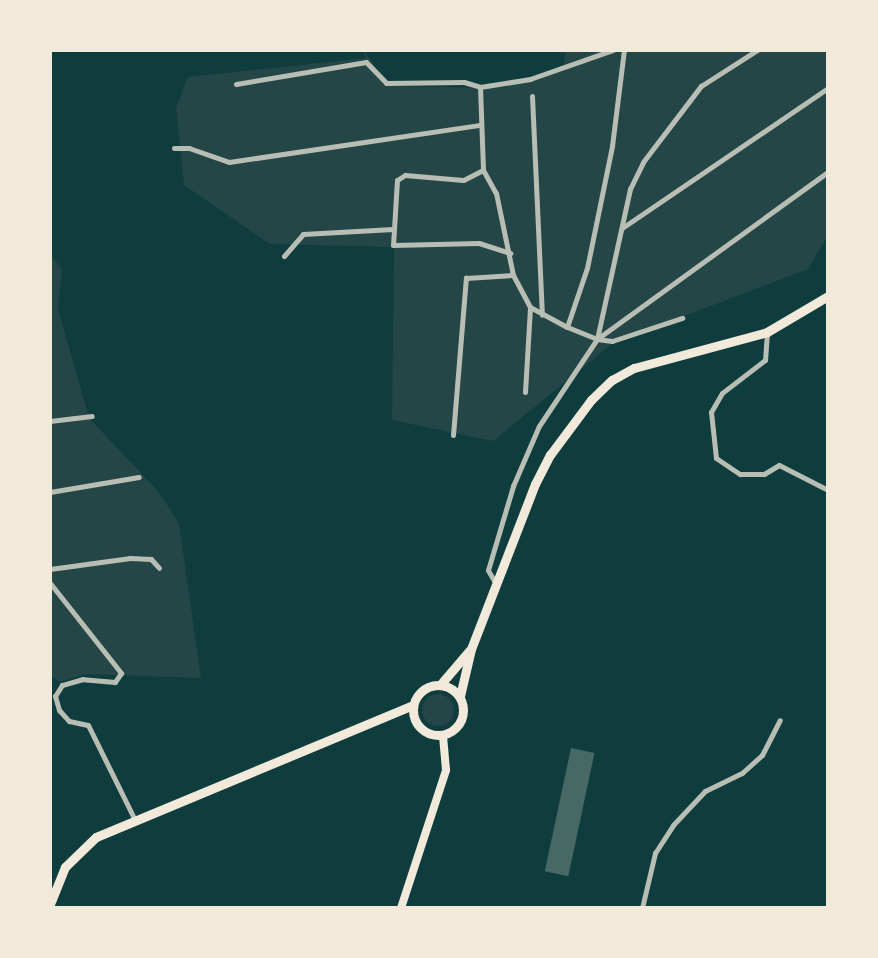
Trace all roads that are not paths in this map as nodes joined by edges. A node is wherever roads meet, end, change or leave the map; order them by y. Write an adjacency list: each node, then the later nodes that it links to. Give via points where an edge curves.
1 (613, 50): 5 (street, via 530,79)
2 (624, 50): 21 (street, via 587,268)
3 (756, 50): 13 (street, via 702,86 643,162)
4 (236, 84): 5 (street, via 366,62 386,83)
5 (480, 87): 8 (street)
6 (828, 88): 13 (street)
7 (532, 96): 19 (street)
8 (480, 124): 9 (street, via 229,162); 10 (street)
9 (174, 148)
10 (482, 170): 12 (street, via 462,180 397,180); 14 (street, via 496,193)
11 (828, 172): 23 (street)
12 (392, 230): 14 (street, via 393,244 480,242); 15 (street, via 303,234)
13 (620, 230): 23 (street)
14 (510, 254): 16 (street)
15 (284, 256)
16 (513, 275): 18 (street); 27 (street, via 466,278)
17 (828, 296): 22 (main road)
18 (530, 307): 19 (street); 24 (street)
19 (542, 315): 21 (street)
20 (682, 318): 23 (street, via 612,341)
21 (567, 327): 23 (street)
22 (767, 332): 29 (street, via 765,360 722,392 712,412 716,458 740,474 779,466); 34 (main road, via 612,380 550,454)
23 (597, 339): 34 (street, via 539,426 513,486 488,570)
24 (524, 392)
25 (92, 416): 26 (street)
26 (50, 421)
27 (453, 435)
28 (139, 477): 30 (street)
29 (828, 490)
30 (50, 492)
31 (159, 568): 32 (street, via 151,559 130,558)
32 (50, 569)
33 (50, 583): 41 (street, via 121,673 115,682 62,685 55,696 69,721 88,725)
34 (497, 587): 35 (main road)
35 (471, 649): 36 (main road); 37 (main road)
36 (440, 684): 37 (main road); 38 (main road, via 418,694)
37 (460, 696): 40 (main road, via 457,727)
38 (413, 705): 40 (main road, via 415,721); 41 (main road)
39 (780, 720): 44 (street, via 762,754 706,791 673,825 656,854)
40 (442, 735): 43 (main road, via 446,770)
41 (134, 818): 42 (main road, via 96,837 65,867)
42 (50, 904)
43 (401, 908)
44 (642, 908)

